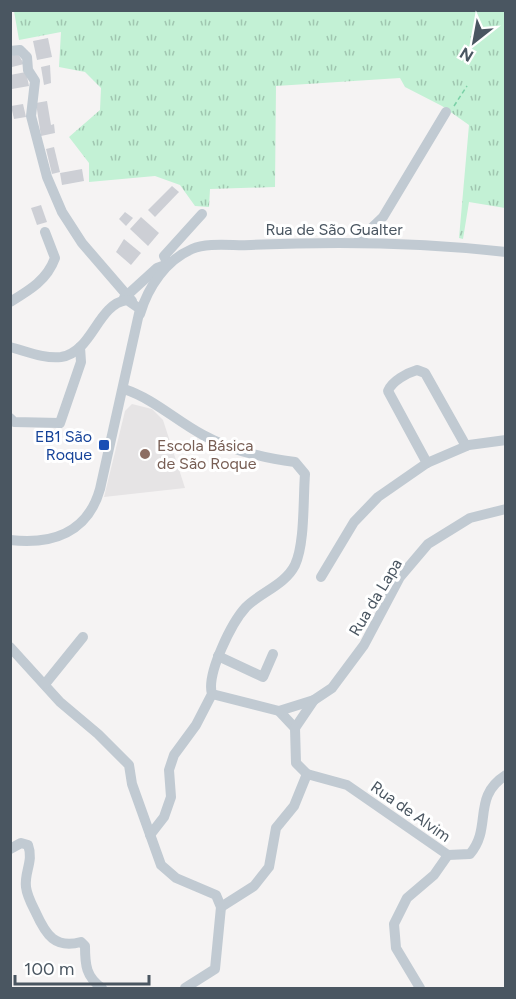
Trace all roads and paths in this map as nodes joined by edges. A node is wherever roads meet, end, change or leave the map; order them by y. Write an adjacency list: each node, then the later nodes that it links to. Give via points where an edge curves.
1 (10, 51): 9 (street, via 20,50 27,57 35,81 31,116 47,177 62,212 82,243)
2 (466, 86): 3 (path, via 450,114)
3 (446, 112): 6 (street, via 383,217)
4 (202, 214): 8 (street, via 164,256)
5 (45, 232): 10 (street, via 56,258 51,268 37,284)
6 (358, 241): 7 (street, Rua de São Gualter); 8 (street, Rua de São Gualter, via 195,247)
7 (506, 252)
8 (168, 264): 9 (street, Rua de São Gualter); 9 (street, Rua de São Gualter, via 157,268)
9 (131, 299): 12 (street, via 110,308); 13 (street)
10 (10, 302)
11 (10, 347): 12 (street, via 47,357 64,357)
12 (80, 347): 14 (street, via 81,362 60,423 14,422)
13 (124, 389): 19 (street, via 97,499 83,523 56,537); 24 (street, via 143,395 203,435 260,458 295,462 305,474 294,566 245,608)
14 (10, 418)
15 (506, 440): 16 (street)
16 (466, 446): 17 (street); 17 (street, via 425,373 411,372 388,391)
17 (427, 463): 20 (street, via 378,497 354,522)
18 (506, 508): 27 (street, Rua da Lapa, via 470,518 428,544 400,577 364,645 332,688)
19 (10, 540)
20 (321, 577)
21 (83, 637): 25 (street)
22 (10, 647): 25 (street)
23 (273, 654): 24 (street, via 263,677)
24 (218, 656): 26 (street, via 209,685)
25 (45, 684): 32 (street, via 129,765)
26 (212, 694): 28 (street); 32 (street, via 174,755 169,770 171,797 164,817)
27 (314, 700): 28 (street); 29 (street)
28 (279, 711): 29 (street)
29 (295, 728): 30 (street, via 296,763)
30 (307, 774): 34 (street, Rua de Alvim, via 347,786); 35 (street, via 294,806 276,828 269,867 254,886)
31 (506, 775): 34 (street, via 491,784 479,843 470,854)
32 (150, 835): 35 (street, via 161,865 176,878 216,895)
33 (10, 849): 36 (street, via 21,843 28,845 31,859 26,886 44,930 62,944 81,942 85,946 88,975)
34 (448, 855): 38 (street, Rua de Alvim, via 434,875 407,898 394,924 396,948)
35 (221, 907): 37 (street, via 215,969)
36 (102, 988)
37 (185, 988)
38 (420, 988)

